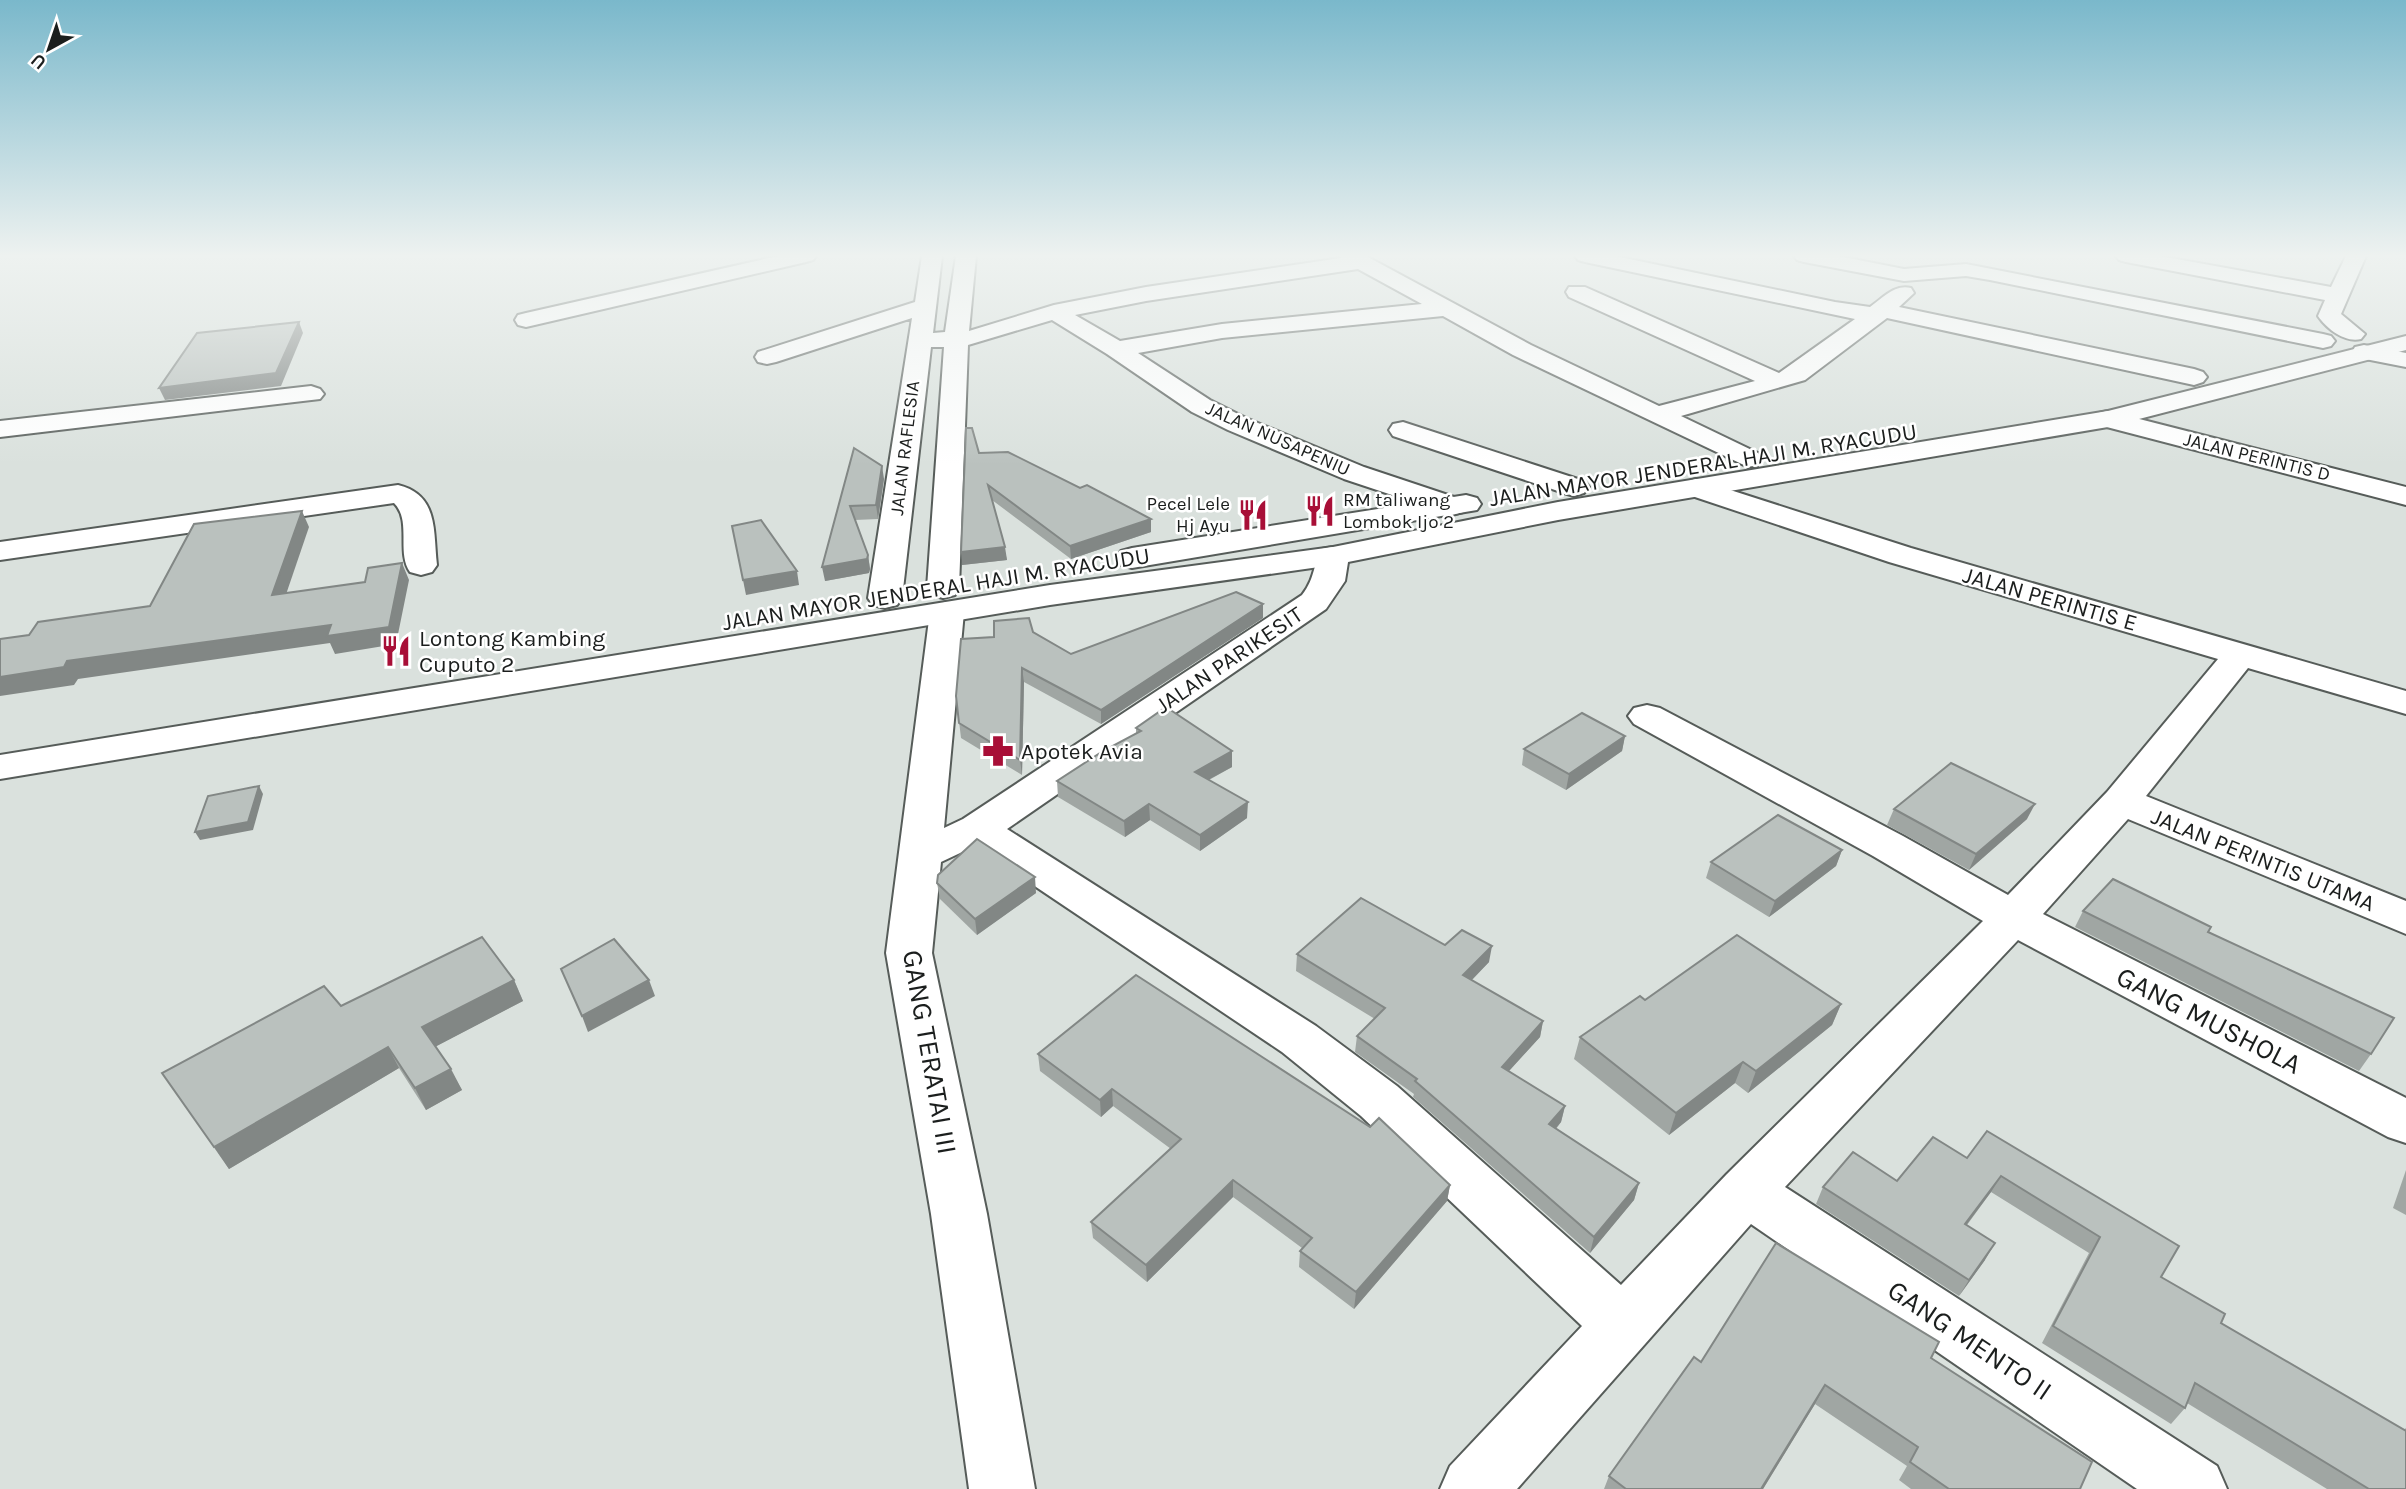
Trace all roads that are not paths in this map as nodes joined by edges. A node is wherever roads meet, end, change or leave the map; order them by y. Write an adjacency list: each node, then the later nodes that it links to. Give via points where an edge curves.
1 (865, 325): 20 (street)
2 (923, 325): 15 (street, JALAN RAFLESIA)
3 (955, 325): 14 (street, JALAN RAFLESIA)
4 (1014, 325): 14 (street)
5 (1077, 325): 19 (street, JALAN NUSAPENIU)
6 (1278, 325): 19 (street)
7 (1477, 325): 25 (street)
8 (1652, 325): 23 (street)
9 (1862, 325): 23 (street, via 1803,370)
10 (1945, 325): 22 (street)
11 (2244, 325): 16 (street)
12 (2340, 325): 17 (street)
13 (2405, 325): 17 (street, JALAN MAYOR JENDERAL HAJI M. RYACUDU)
14 (953, 340): 15 (street); 37 (street, JALAN RAFLESIA)
15 (922, 341): 37 (street, JALAN RAFLESIA)
16 (2323, 341): 17 (street, JALAN MAYOR JENDERAL HAJI M. RYACUDU); 22 (street, JALAN MAYOR JENDERAL HAJI M. RYACUDU)
17 (2359, 343): 18 (street, JALAN MAYOR JENDERAL HAJI M. RYACUDU); 21 (street); 26 (street, JALAN MAYOR JENDERAL HAJI M. RYACUDU)
18 (2406, 343)
19 (1116, 349): 33 (street, JALAN NUSAPENIU, via 1237,424 1354,473)
20 (767, 357)
21 (2406, 360)
22 (2194, 377): 29 (street, JALAN MAYOR JENDERAL HAJI M. RYACUDU, via 2056,407)
23 (1779, 382): 25 (street)
24 (311, 394): 27 (street)
25 (1655, 415): 29 (street)
26 (2108, 419): 30 (street, JALAN MAYOR JENDERAL HAJI M. RYACUDU); 31 (street, JALAN PERINTIS D)
27 (0, 429)
28 (1403, 430): 32 (street)
29 (1748, 459): 30 (street, JALAN MAYOR JENDERAL HAJI M. RYACUDU)
30 (1683, 484): 32 (street, JALAN MAYOR JENDERAL HAJI M. RYACUDU); 38 (street, JALAN PERINTIS E, via 1900,555)
31 (2406, 496)
32 (1566, 499): 33 (street, JALAN MAYOR JENDERAL HAJI M. RYACUDU); 35 (street, JALAN MAYOR JENDERAL HAJI M. RYACUDU)
33 (1461, 505): 37 (street, JALAN MAYOR JENDERAL HAJI M. RYACUDU)
34 (0, 551): 36 (street, via 398,494 415,504)
35 (1333, 556): 37 (street, JALAN MAYOR JENDERAL HAJI M. RYACUDU, via 1050,595); 44 (street, JALAN PARIKESIT, via 1334,571 1314,602)
36 (421, 565)
37 (919, 603): 41 (street, JALAN MAYOR JENDERAL HAJI M. RYACUDU); 42 (street, JALAN MAYOR JENDERAL HAJI M. RYACUDU); 45 (street, GANG TERATAI III)
38 (2241, 654): 39 (street, JALAN PERINTIS E); 43 (street)
39 (2406, 703)
40 (1647, 716): 46 (street, GANG MUSHOLA)
41 (0, 740)
42 (0, 767)
43 (2121, 801): 46 (street); 47 (street, JALAN PERINTIS UTAMA)
44 (978, 830): 45 (street, JALAN PARIKESIT); 50 (street, via 1299,1039 1378,1101)
45 (921, 854): 51 (street, GANG TERATAI III, via 909,953 959,1214)
46 (2013, 918): 48 (street, GANG MUSHOLA); 49 (street)
47 (2406, 918)
48 (2406, 1122)
49 (1746, 1191): 50 (street); 53 (street, GANG MENTO II)
50 (1622, 1324): 52 (street)
51 (1002, 1489)
52 (1473, 1489)
53 (2194, 1489)

